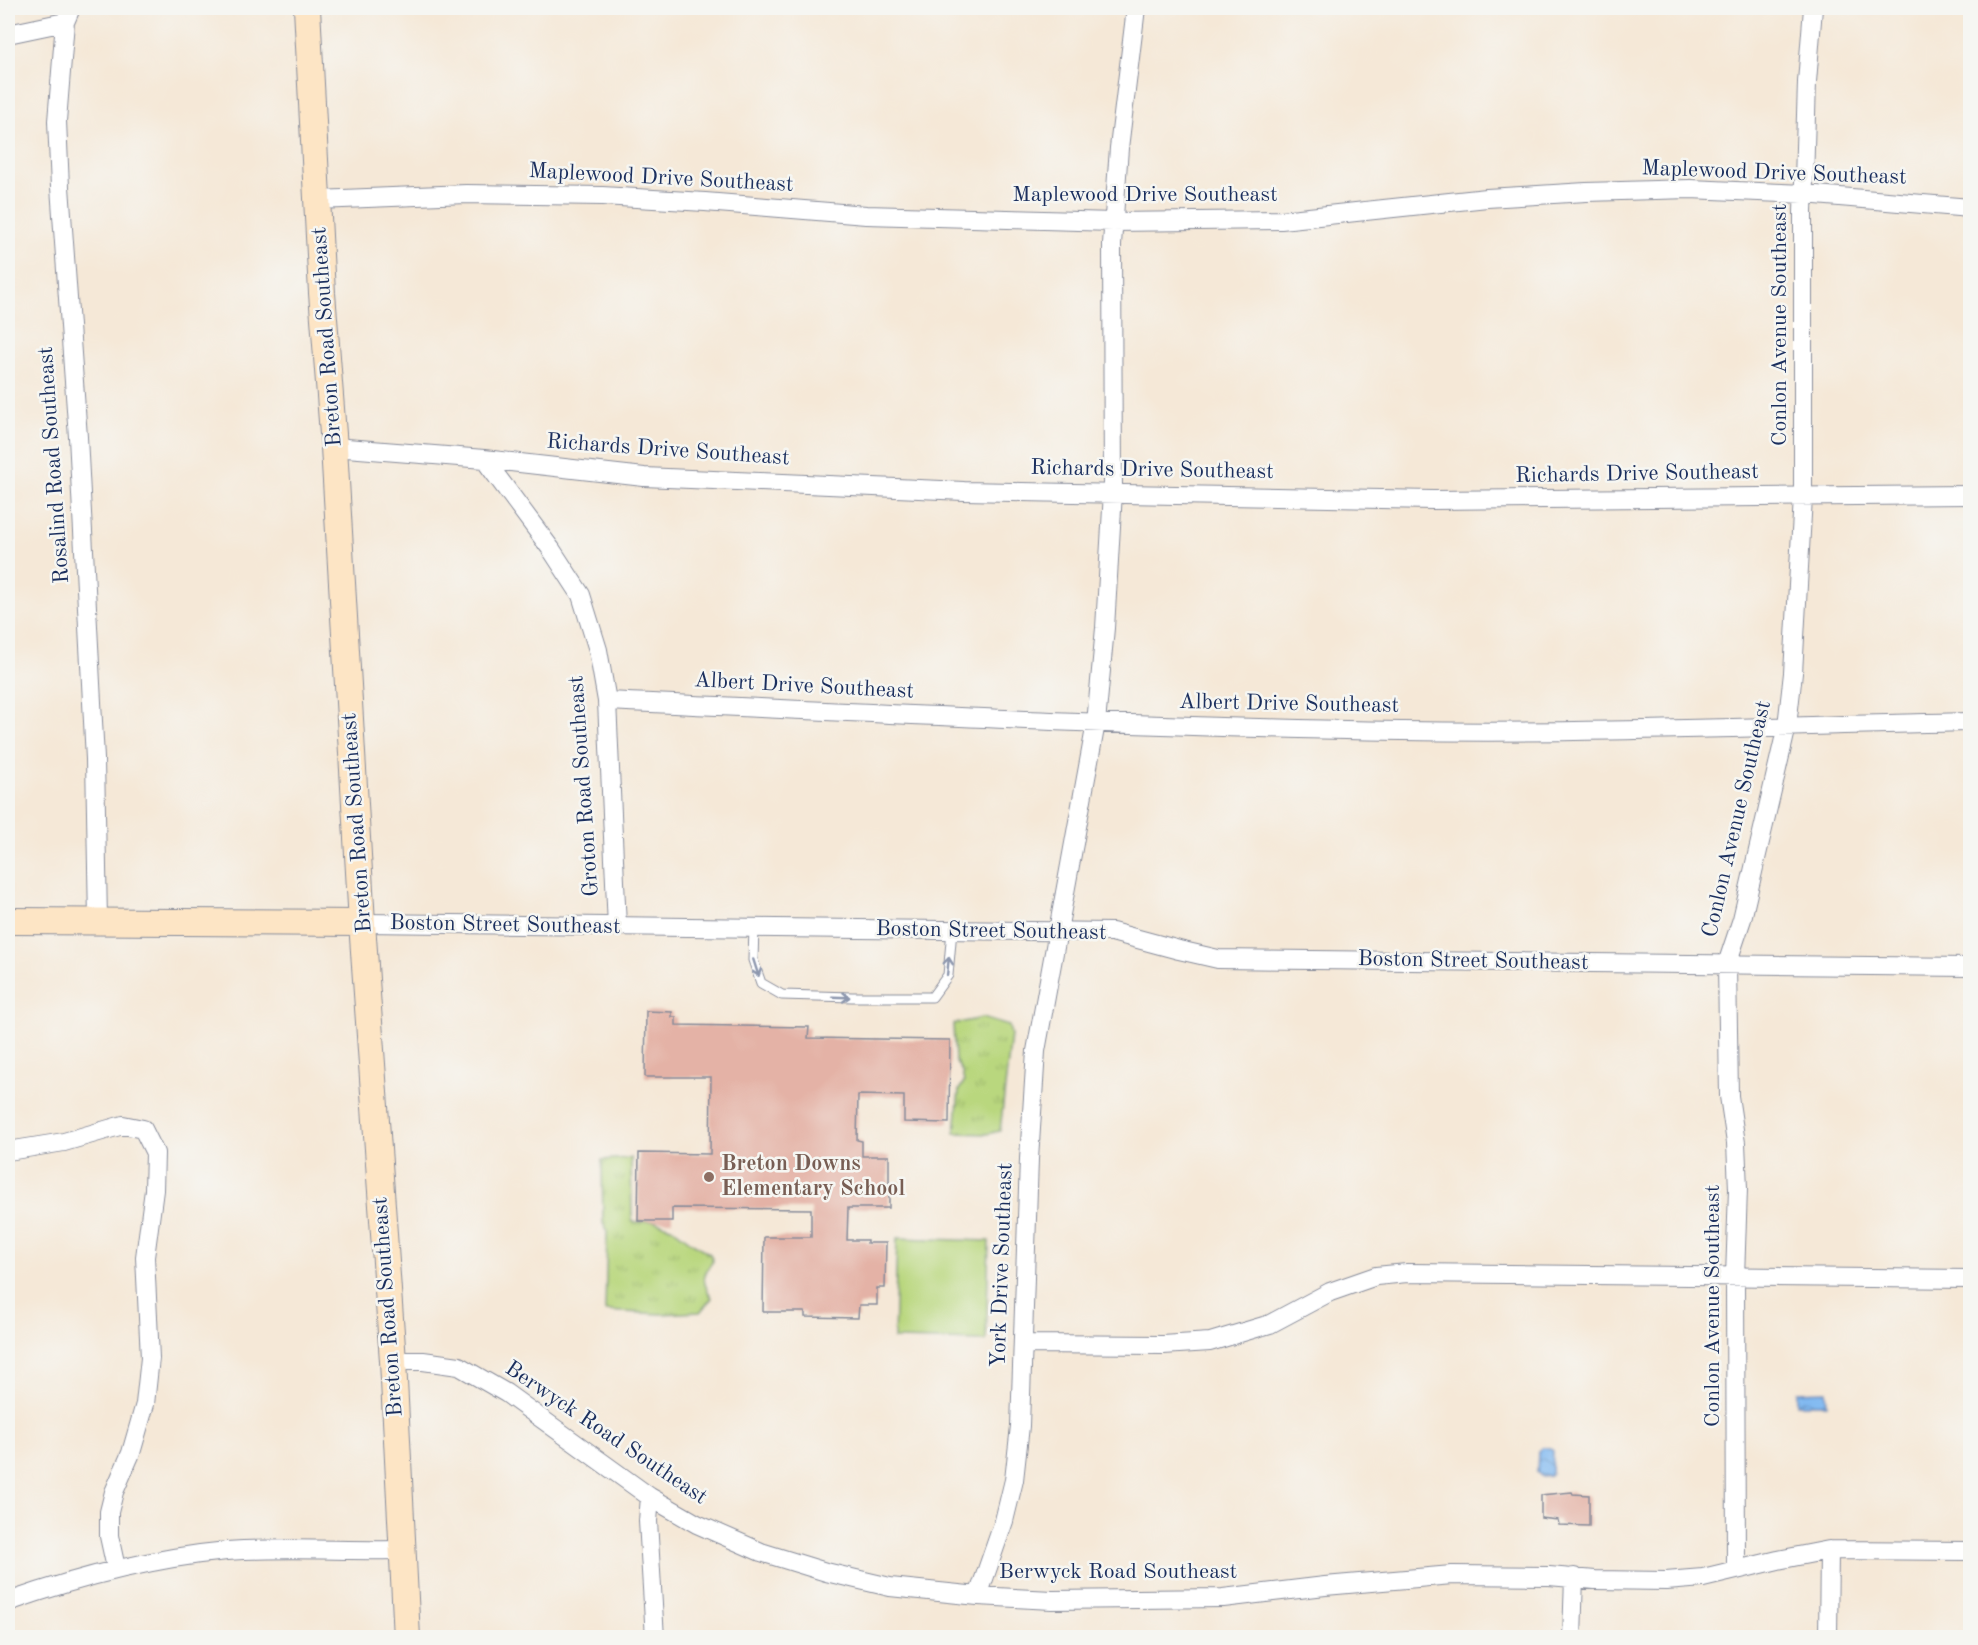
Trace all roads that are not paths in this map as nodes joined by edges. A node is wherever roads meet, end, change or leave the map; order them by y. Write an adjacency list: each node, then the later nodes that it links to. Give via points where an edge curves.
1 (307, 8): 7 (main road, Breton Road Southeast)
2 (1136, 8): 9 (street, York Drive Southeast)
3 (1813, 8): 6 (street, Conlon Avenue Southeast)
4 (68, 15): 5 (street); 20 (street, Rosalind Road Southeast, via 57,121 95,747)
5 (8, 34)
6 (1804, 194): 8 (street, Maplewood Drive Southeast); 9 (street, Maplewood Drive Southeast, via 1690,189 1586,192 1487,198 1281,220); 14 (street, Conlon Avenue Southeast)
7 (318, 200): 9 (street, Maplewood Drive Southeast, via 603,196 866,215); 10 (main road, Breton Road Southeast)
8 (1971, 208)
9 (1113, 222): 12 (street, York Drive Southeast)
10 (334, 447): 11 (street, Richards Drive Southeast); 21 (main road, Breton Road Southeast)
11 (484, 459): 12 (street, Richards Drive Southeast, via 644,477 964,491); 15 (street, Groton Road Southeast, via 580,595)
12 (1113, 492): 14 (street, Richards Drive Southeast, via 1433,500); 17 (street, York Drive Southeast)
13 (1971, 495): 14 (street, Richards Drive Southeast)
14 (1803, 497): 18 (street, Conlon Avenue Southeast)
15 (607, 701): 17 (street, Albert Drive Southeast); 22 (street, Groton Road Southeast)
16 (1971, 722): 18 (street, Albert Drive Southeast)
17 (1096, 723): 18 (street, Albert Drive Southeast, via 1593,732); 25 (street, York Drive Southeast)
18 (1787, 726): 26 (street, Conlon Avenue Southeast, via 1742,919)
19 (8, 921): 20 (main road, Boston Street Southeast)
20 (98, 921): 21 (main road, Boston Street Southeast)
21 (362, 923): 22 (street, Boston Street Southeast); 32 (main road, Breton Road Southeast)
22 (617, 927): 23 (street, Boston Street Southeast)
23 (754, 928): 24 (street, Boston Street Southeast); 24 (lane, one-way to 24, via 753,960 761,983 782,995 852,997 932,997 948,975)
24 (952, 930): 25 (street, Boston Street Southeast)
25 (1057, 931): 26 (street, Boston Street Southeast, via 1112,932 1218,959); 31 (street, York Drive Southeast, via 1036,1051)
26 (1727, 964): 27 (street, Boston Street Southeast); 29 (street, Conlon Avenue Southeast, via 1729,1096 1738,1188)
27 (1971, 967)
28 (8, 1151): 37 (street, via 64,1142 123,1125 143,1129 155,1153 145,1257 150,1358 145,1404 109,1512)
29 (1735, 1277): 30 (street); 31 (street, via 1407,1273 1376,1276 1330,1293 1270,1324 1210,1342); 38 (street, Conlon Avenue Southeast)
30 (1971, 1279)
31 (1024, 1344): 40 (street, York Drive Southeast, via 1014,1480)
32 (393, 1361): 33 (street, Berwyck Road Southeast, via 459,1366 506,1393); 34 (main road, Breton Road Southeast)
33 (650, 1497): 40 (street, Berwyck Road Southeast, via 697,1524 761,1552 826,1572 890,1587); 43 (street)
34 (401, 1550): 37 (street, via 227,1551); 42 (main road, Breton Road Southeast)
35 (1829, 1550): 36 (street, Berwyck Road Southeast); 38 (street, Berwyck Road Southeast); 45 (street)
36 (1971, 1551)
37 (116, 1568): 41 (street)
38 (1736, 1569): 39 (street, Berwyck Road Southeast, via 1703,1578 1666,1581)
39 (1574, 1577): 40 (street, Berwyck Road Southeast, via 1452,1575 1223,1598 1052,1600); 44 (street)
40 (978, 1596)
41 (8, 1602)
42 (407, 1638)
43 (654, 1638)
44 (1572, 1638)
45 (1828, 1638)

